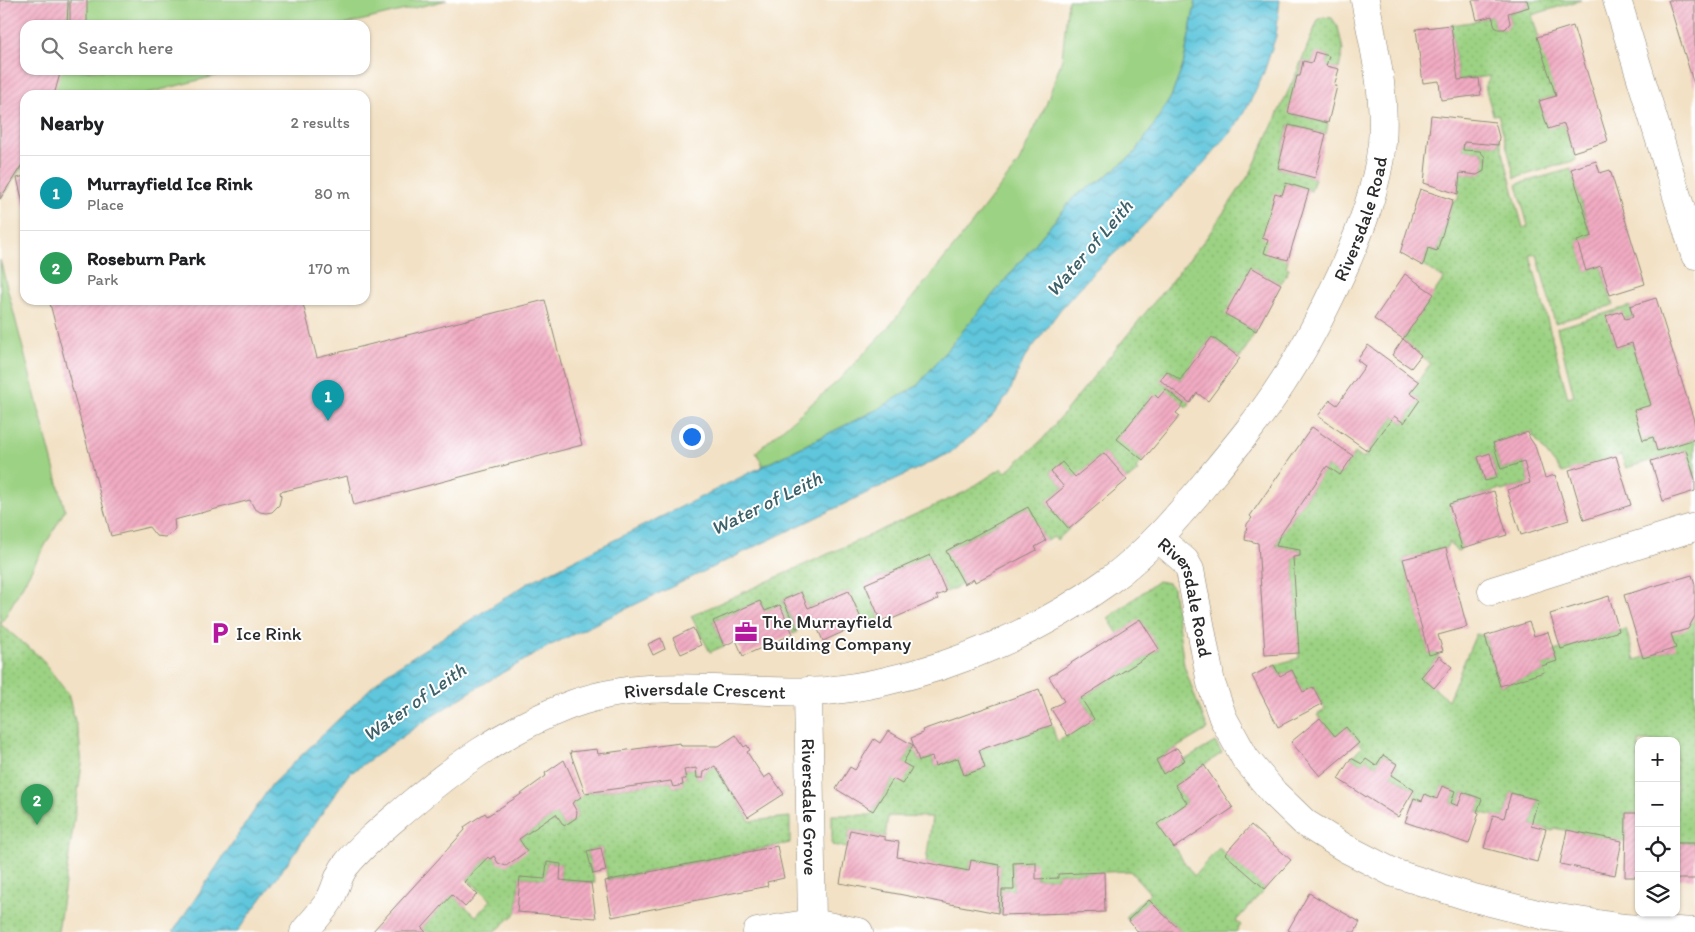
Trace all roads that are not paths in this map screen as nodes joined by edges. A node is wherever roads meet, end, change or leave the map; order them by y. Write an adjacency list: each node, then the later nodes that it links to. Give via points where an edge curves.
1 (1365, 0): 5 (street, Riversdale Road, via 1381,86 1383,118 1379,162 1369,205 1352,251 1309,340 1281,385 1247,432)
2 (1617, 0): 3 (street)
3 (1695, 255)
4 (1695, 527): 6 (street)
5 (1158, 538): 7 (street, Riversdale Crescent, via 1129,566 1081,600 1032,628 982,650 880,682); 12 (street, Riversdale Road, via 1185,561 1190,570 1211,683 1222,718 1245,758 1274,793 1305,822 1345,848 1394,873 1470,897 1546,916 1624,928)
6 (1492, 591)
7 (808, 691): 8 (street, Riversdale Grove); 9 (street, Riversdale Crescent, via 647,688 571,704 513,730 446,776 359,850 342,870 331,898)
8 (812, 923): 10 (street); 11 (street)
9 (304, 932)
10 (757, 932)
11 (859, 932)
12 (1695, 932)

